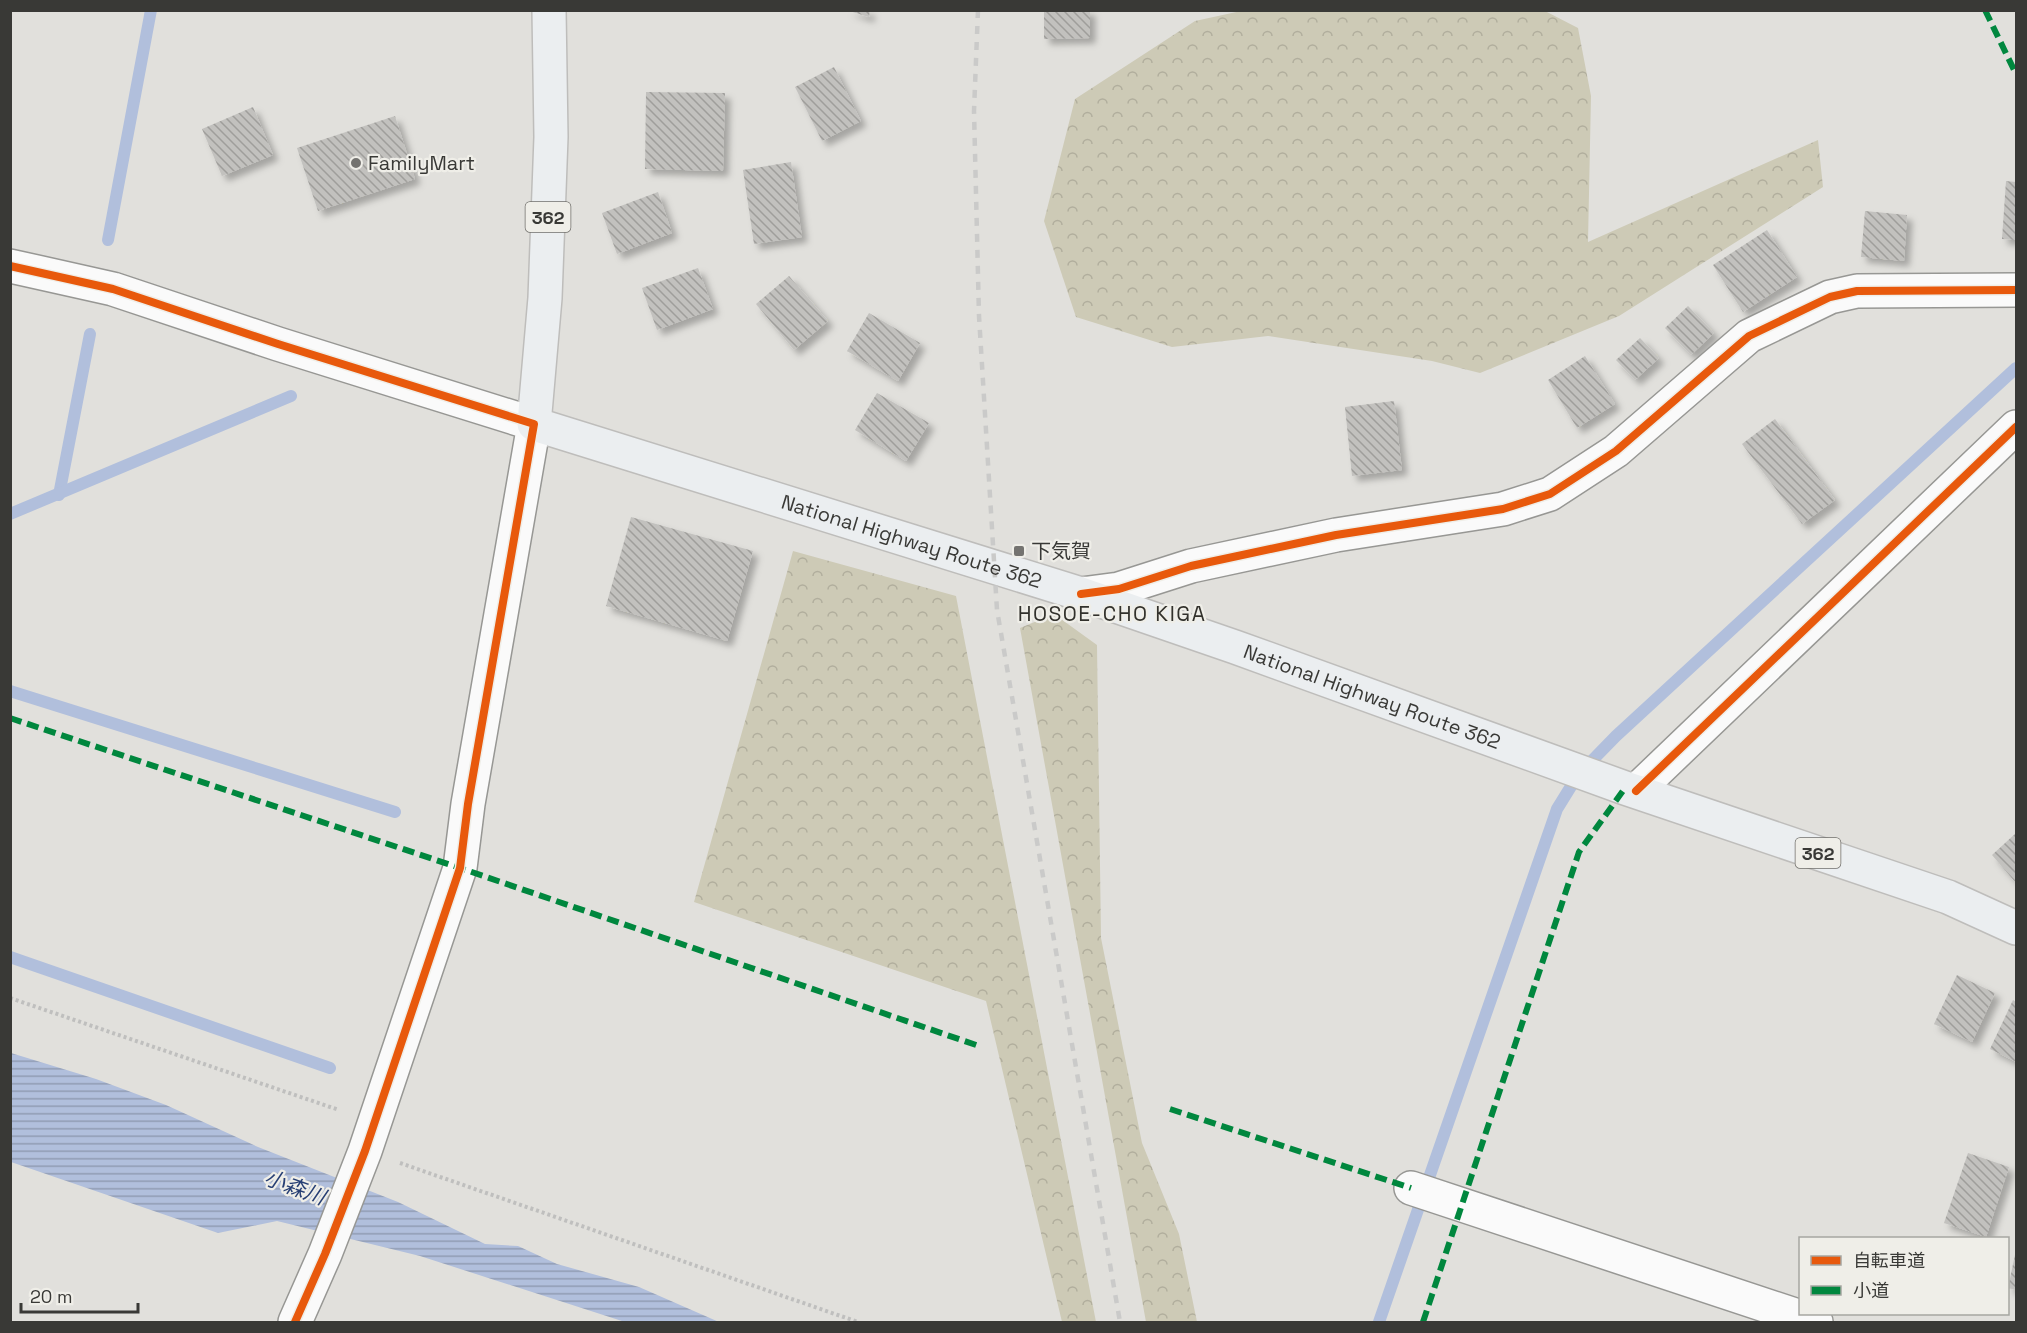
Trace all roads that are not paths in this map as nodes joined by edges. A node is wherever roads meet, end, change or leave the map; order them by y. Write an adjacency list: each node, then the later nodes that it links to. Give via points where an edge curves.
1 (549, 10): 4 (highway, 362, via 551,137 546,275)
2 (10, 266): 4 (street, via 114,288)
3 (2016, 290): 6 (street, via 1857,291 1830,297 1749,336 1616,451 1550,494 1503,509 1336,535 1191,566 1119,589)
4 (534, 424): 6 (highway, National Highway Route 362 / 362); 10 (street, via 460,868 370,1136)
5 (2016, 426): 7 (street)
6 (1081, 594): 7 (highway, National Highway Route 362 / 362)
7 (1627, 788): 8 (highway, National Highway Route 362 / 362, via 1948,897)
8 (2016, 928)
9 (1411, 1188): 11 (street)
10 (295, 1323)
11 (1816, 1323)

